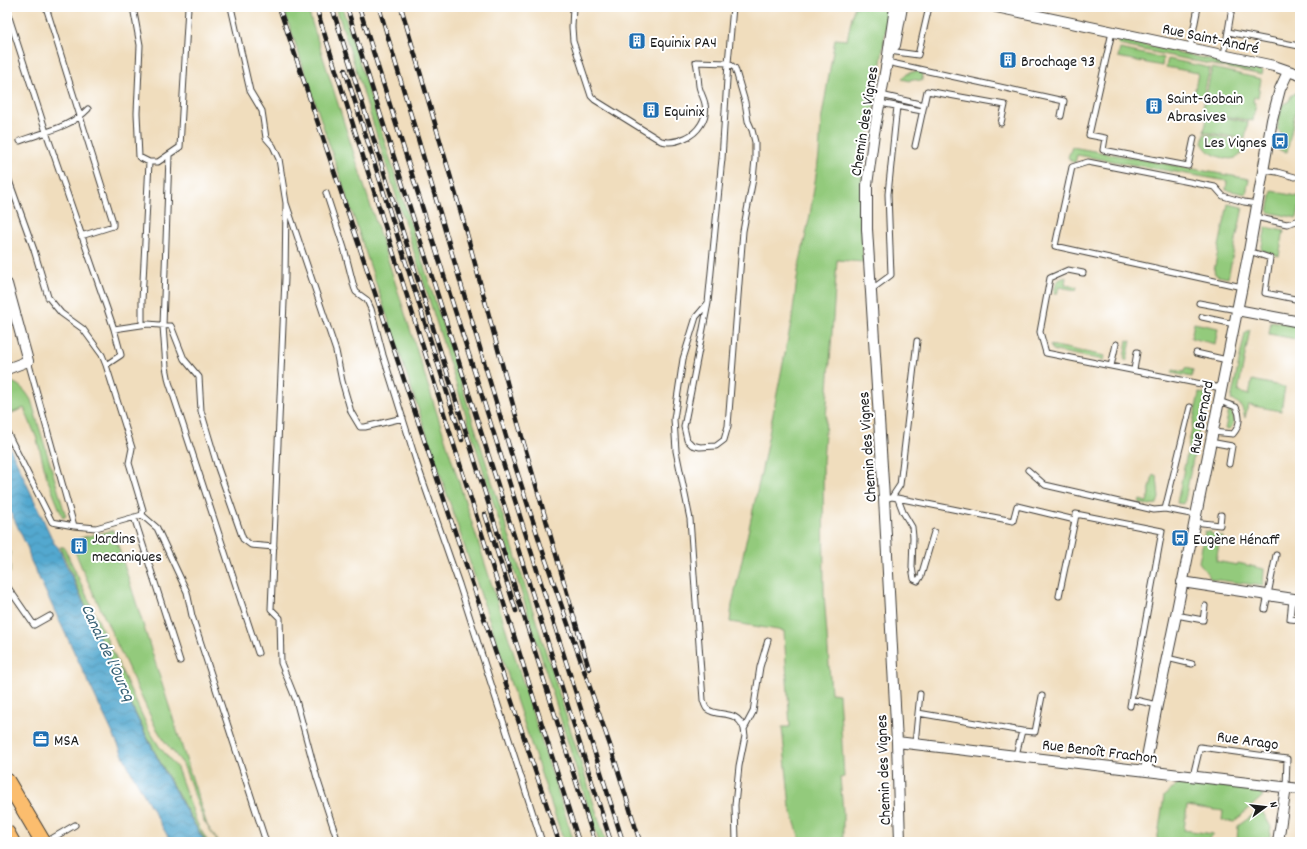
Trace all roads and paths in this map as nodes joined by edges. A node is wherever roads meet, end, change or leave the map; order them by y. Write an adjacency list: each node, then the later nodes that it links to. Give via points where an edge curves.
1 (46, 7): 30 (lane)
2 (133, 7): 37 (lane, via 140,45 137,112 139,157)
3 (188, 7): 36 (lane, via 180,147)
4 (231, 7): 42 (lane, via 250,91 262,111 266,138 274,146 279,159)
5 (573, 7): 22 (lane, via 573,41 591,96 661,141 680,141 690,136 697,131 705,117 706,105 699,87 696,62)
6 (734, 7): 22 (lane)
7 (894, 7): 19 (street, Chemin des Vignes)
8 (902, 7): 19 (street, Chemin des Vignes, via 895,45)
9 (929, 7): 19 (lane, via 918,55)
10 (996, 7): 13 (street, Rue Saint-André)
11 (1198, 7): 18 (lane)
12 (1232, 7): 16 (lane)
13 (1026, 10): 15 (street, Rue Saint-André)
14 (7, 11): 32 (lane)
15 (1112, 32): 18 (street, Rue Saint-André); 33 (lane, via 1089,135 1105,138 1103,150 1188,166)
16 (1228, 32): 17 (lane); 20 (lane)
17 (1299, 46)
18 (1190, 48): 20 (street, Rue Saint-André)
19 (888, 51): 21 (street, Chemin des Vignes)
20 (1224, 55): 23 (street, Rue Saint-André, via 1274,66)
21 (887, 62): 25 (street, Chemin des Vignes); 29 (lane, via 1064,101)
22 (728, 63): 54 (lane, via 722,163); 54 (lane, via 735,68 741,86 755,142 755,159 743,231 728,426 724,440 716,446 700,447 692,445 687,440 684,427)
23 (1288, 72): 24 (street, Rue Saint-André); 38 (street, Rue Bernard, via 1280,89 1272,120)
24 (1300, 75)
25 (881, 99): 26 (lane); 27 (lane); 51 (street, Chemin des Vignes, via 867,185)
26 (897, 106): 27 (lane); 51 (lane, via 888,194 891,275)
27 (923, 108): 31 (lane, via 927,91 1005,105); 35 (lane)
28 (88, 109): 30 (lane)
29 (1061, 116)
30 (80, 117): 32 (lane); 46 (lane, via 113,222 113,226)
31 (1002, 123)
32 (46, 132): 34 (lane); 46 (lane)
33 (1194, 138)
34 (20, 141)
35 (915, 146)
36 (169, 156): 37 (lane, via 158,162); 60 (lane)
37 (149, 162): 59 (lane)
38 (1263, 170): 40 (lane); 43 (street, Rue Bernard)
39 (7, 175): 68 (lane, via 48,297 61,313 83,329)
40 (1295, 177)
41 (326, 193): 75 (lane, via 354,287 371,308)
42 (286, 203): 75 (lane, via 336,351 351,412 360,427); 91 (lane)
43 (1258, 204): 44 (street, Rue Bernard); 50 (lane, via 1223,196 1215,187 1088,162 1072,167 1055,246)
44 (1255, 217): 45 (lane, via 1287,224); 47 (street, Rue Bernard)
45 (1300, 220)
46 (81, 236): 61 (lane)
47 (1249, 251): 50 (street, Rue Bernard); 52 (lane, via 1270,258 1265,293)
48 (1084, 273): 69 (lane, via 1068,270 1050,278 1040,332 1046,353)
49 (7, 284): 67 (street)
50 (1242, 287): 55 (street, Rue Bernard)
51 (871, 289): 81 (street, Chemin des Vignes)
52 (1300, 300)
53 (1199, 302): 55 (lane)
54 (708, 303): 114 (lane, via 696,317 683,359 674,419 676,451 690,518 703,700 708,710 725,713 740,720)
55 (1237, 310): 57 (street); 58 (street, Rue Bernard)
56 (1202, 318): 58 (lane)
57 (1300, 322)
58 (1234, 324): 66 (street, Rue Bernard)
59 (142, 325): 60 (lane); 61 (lane)
60 (163, 326): 91 (lane, via 171,326 184,359 199,377 201,411 243,539 251,545); 104 (lane, via 169,382)
61 (114, 329): 68 (lane, via 121,355)
62 (917, 341): 81 (lane, via 900,485)
63 (1116, 344): 69 (lane)
64 (1137, 352): 71 (lane)
65 (1196, 353): 66 (lane)
66 (1227, 360): 72 (street, Rue Bernard)
67 (28, 361): 70 (street); 89 (lane)
68 (106, 365): 84 (lane, via 132,448 129,463 143,510)
69 (1111, 366): 71 (lane)
70 (7, 369)
71 (1134, 370): 72 (lane)
72 (1221, 388): 73 (street, Rue Bernard)
73 (1218, 401): 77 (street, Rue Bernard); 77 (lane, via 1236,407 1240,414 1238,429 1233,434)
74 (1190, 407): 83 (lane)
75 (403, 418): 131 (lane)
76 (7, 432): 89 (lane, via 52,522)
77 (1212, 432): 78 (street, Rue Bernard)
78 (1210, 442): 79 (lane, via 1232,446); 87 (street, Rue Bernard)
79 (1229, 464)
80 (1028, 470): 83 (lane, via 1045,484 1154,510)
81 (888, 498): 82 (lane); 116 (street, Chemin des Vignes)
82 (898, 499): 88 (lane, via 1013,521 1017,506); 90 (lane, via 912,527 914,580 918,581 921,576)
83 (1165, 509): 87 (lane)
84 (142, 515): 86 (lane); 129 (lane, via 158,528 187,592 192,616)
85 (1221, 515): 87 (lane, via 1220,526)
86 (134, 518): 89 (lane, via 96,528); 106 (lane)
87 (1195, 518): 93 (street, Rue Bernard)
88 (1075, 520): 96 (lane); 110 (lane, via 1076,514 1162,531)
89 (74, 526)
90 (934, 532)
91 (274, 547): 130 (lane, via 271,609 280,618 281,663 294,695)
92 (1276, 555): 95 (lane)
93 (1182, 582): 95 (street); 100 (street, Rue Bernard)
94 (7, 586): 101 (lane, via 34,625)
95 (1268, 595): 97 (street); 99 (lane)
96 (1059, 596)
97 (1296, 599): 102 (lane, via 1290,619)
98 (1204, 606): 100 (lane, via 1203,620)
99 (1266, 609)
100 (1176, 615): 105 (street, Rue Bernard)
101 (50, 616)
102 (1300, 620)
103 (768, 640): 114 (lane, via 760,667 753,712)
104 (258, 653)
105 (1167, 658): 107 (lane); 111 (street, Rue Bernard)
106 (180, 661)
107 (1192, 664)
108 (920, 694): 113 (lane)
109 (1042, 696): 115 (lane, via 1035,732)
110 (1132, 699): 111 (lane); 112 (lane)
111 (1157, 705): 119 (street, Rue Bernard)
112 (1130, 706)
113 (918, 713): 115 (lane); 117 (lane)
114 (744, 729): 132 (lane, via 735,804)
115 (1022, 731): 118 (lane)
116 (896, 742): 117 (street, Rue Benoît Frachon); 133 (street, Chemin des Vignes)
117 (915, 744): 118 (street, Rue Benoît Frachon)
118 (1016, 756): 119 (street, Rue Benoît Frachon)
119 (1147, 770): 120 (street, Rue Benoît Frachon)
120 (1193, 776): 122 (street, Rue Benoît Frachon); 122 (lane, Rue Arago, via 1200,747 1287,760)
121 (7, 781): 127 (main road)
122 (1286, 787): 123 (street, Rue Benoît Frachon); 134 (street, Rue Arago)
123 (1300, 789)
124 (75, 825): 128 (lane)
125 (7, 833): 126 (main road)
126 (12, 842)
127 (43, 842)
128 (46, 842)
129 (266, 842)
130 (338, 842)
131 (542, 842)
132 (736, 842)
133 (900, 842)
134 (1278, 842)

